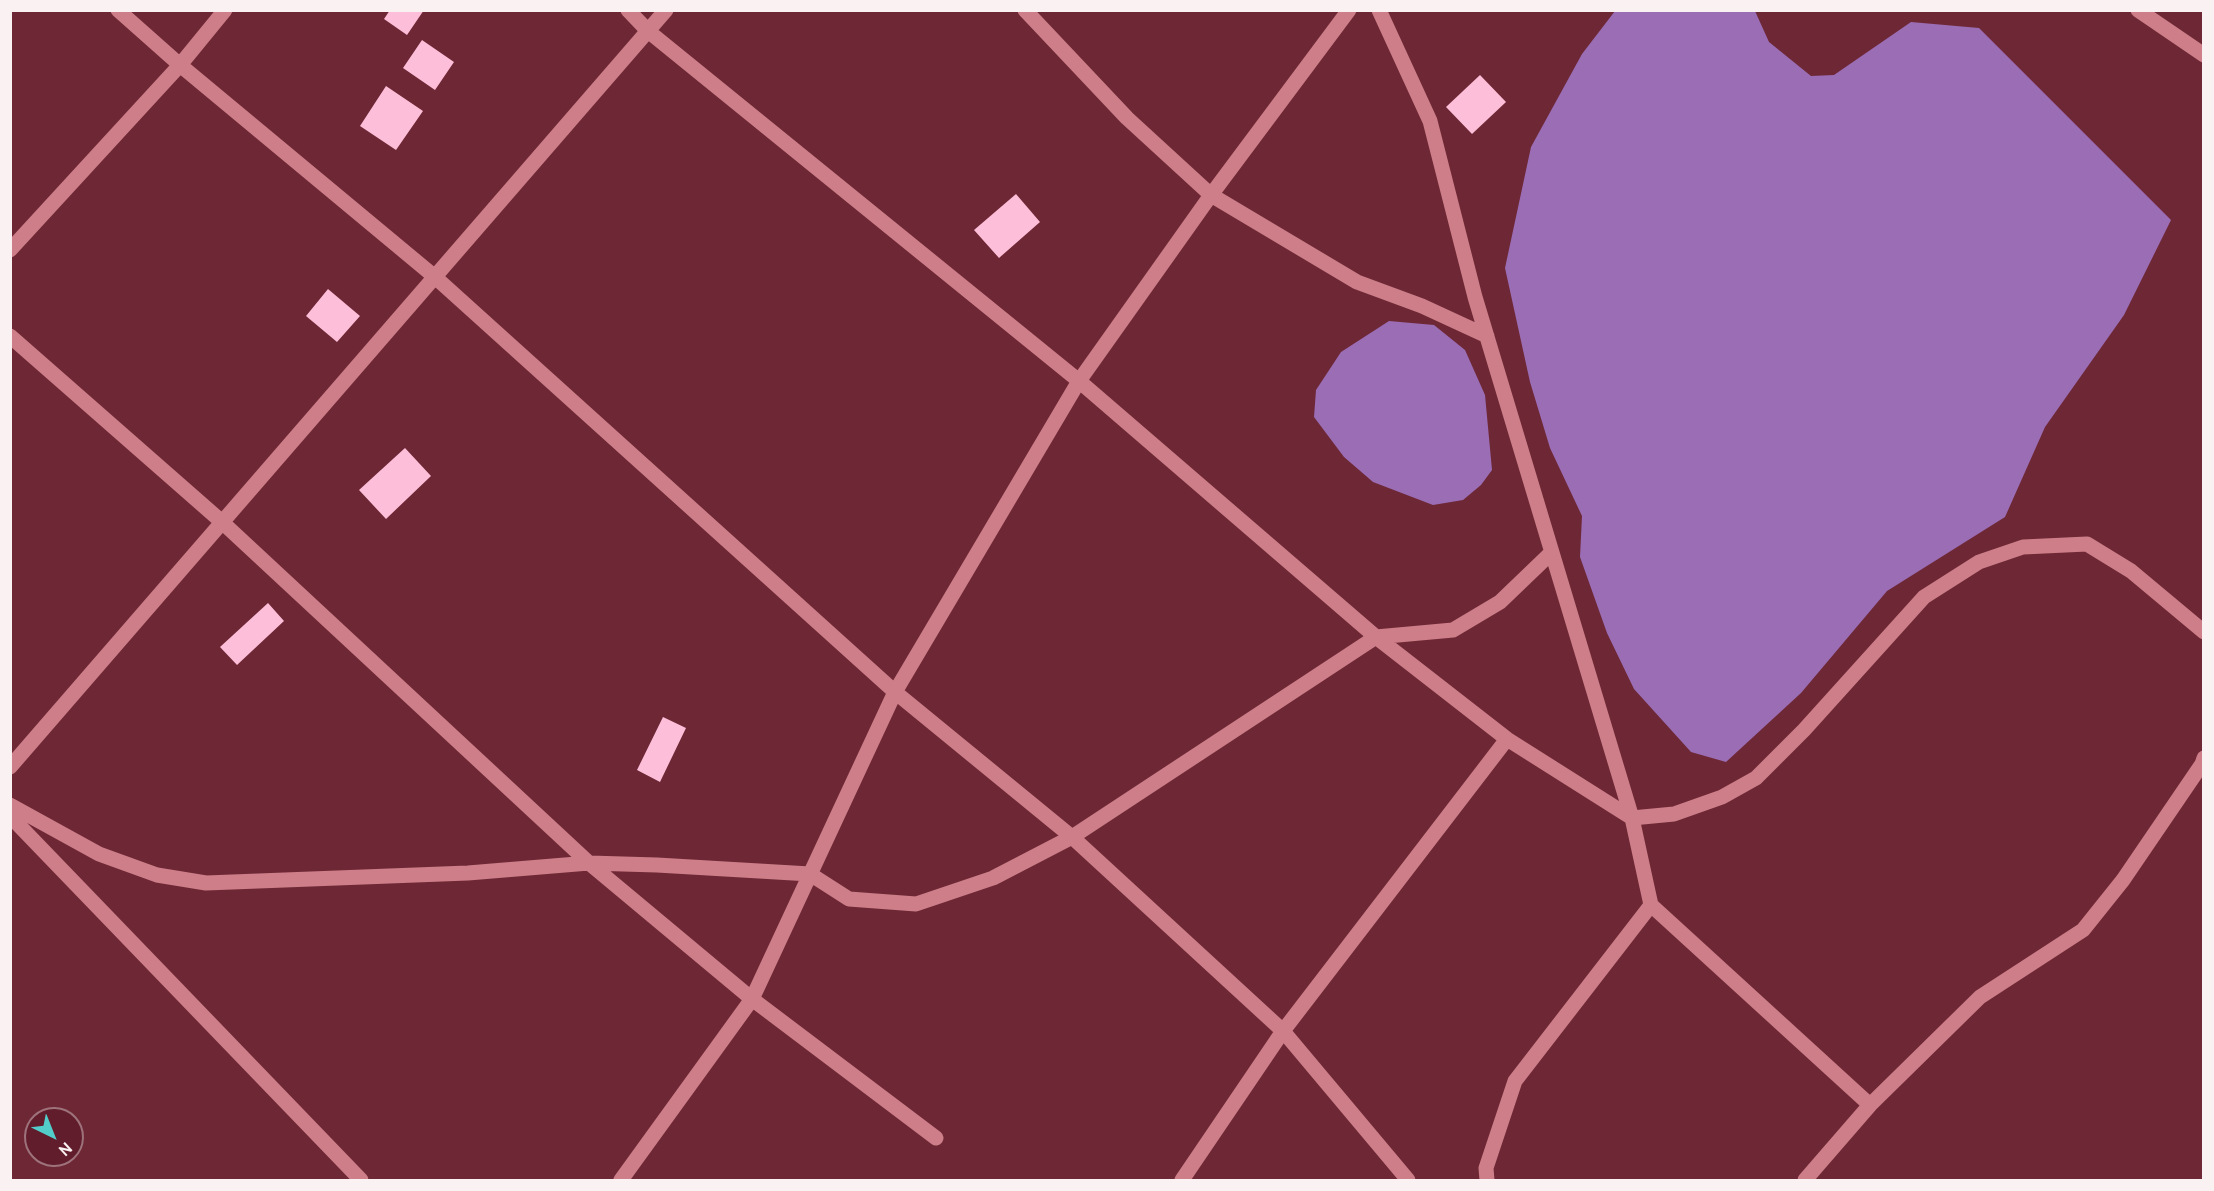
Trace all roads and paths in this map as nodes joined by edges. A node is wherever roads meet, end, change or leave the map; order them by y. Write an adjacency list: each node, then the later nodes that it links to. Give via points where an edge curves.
1 (118, 10): 11 (street)
2 (225, 10): 11 (street)
3 (628, 10): 9 (street)
4 (666, 10): 9 (street)
5 (1025, 10): 12 (street, via 1127,118)
6 (1349, 10): 12 (street)
7 (1379, 10): 16 (street, via 1430,121)
8 (2138, 10): 10 (street)
9 (648, 31): 14 (street); 17 (street)
10 (2204, 55)
11 (180, 65): 13 (street); 14 (street)
12 (1211, 195): 16 (street, via 1357,282); 17 (street)
13 (10, 250)
14 (435, 277): 18 (street); 22 (street)
15 (10, 336): 18 (street)
16 (1487, 336): 19 (street)
17 (1079, 381): 21 (street); 22 (street)
18 (222, 522): 25 (street); 30 (street)
19 (1551, 553): 21 (street, via 1500,602 1453,630); 28 (street)
20 (2204, 632): 28 (street, via 2131,571 2086,544 2023,547 1979,562 1924,597 1756,778 1722,797 1674,814)
21 (1376, 637): 23 (street); 29 (street)
22 (895, 692): 29 (street); 31 (street)
23 (1507, 739): 28 (street); 34 (street)
24 (2204, 758): 35 (street, via 2122,880 2083,930 1980,997)
25 (10, 767)
26 (10, 805): 30 (street, via 99,854 157,875 206,883 468,873)
27 (10, 816): 37 (street)
28 (1632, 818): 32 (street)
29 (1072, 837): 31 (street, via 993,878 916,904 849,899); 34 (street)
30 (588, 863): 31 (street); 33 (street)
31 (810, 874): 33 (street)
32 (1651, 905): 35 (street); 41 (street, via 1515,1081 1486,1168)
33 (752, 999): 36 (street); 38 (street)
34 (1283, 1031): 39 (street); 40 (street)
35 (1870, 1105): 42 (street)
36 (936, 1138)
37 (361, 1180)
38 (621, 1180)
39 (1182, 1180)
40 (1408, 1180)
41 (1487, 1180)
42 (1805, 1180)

